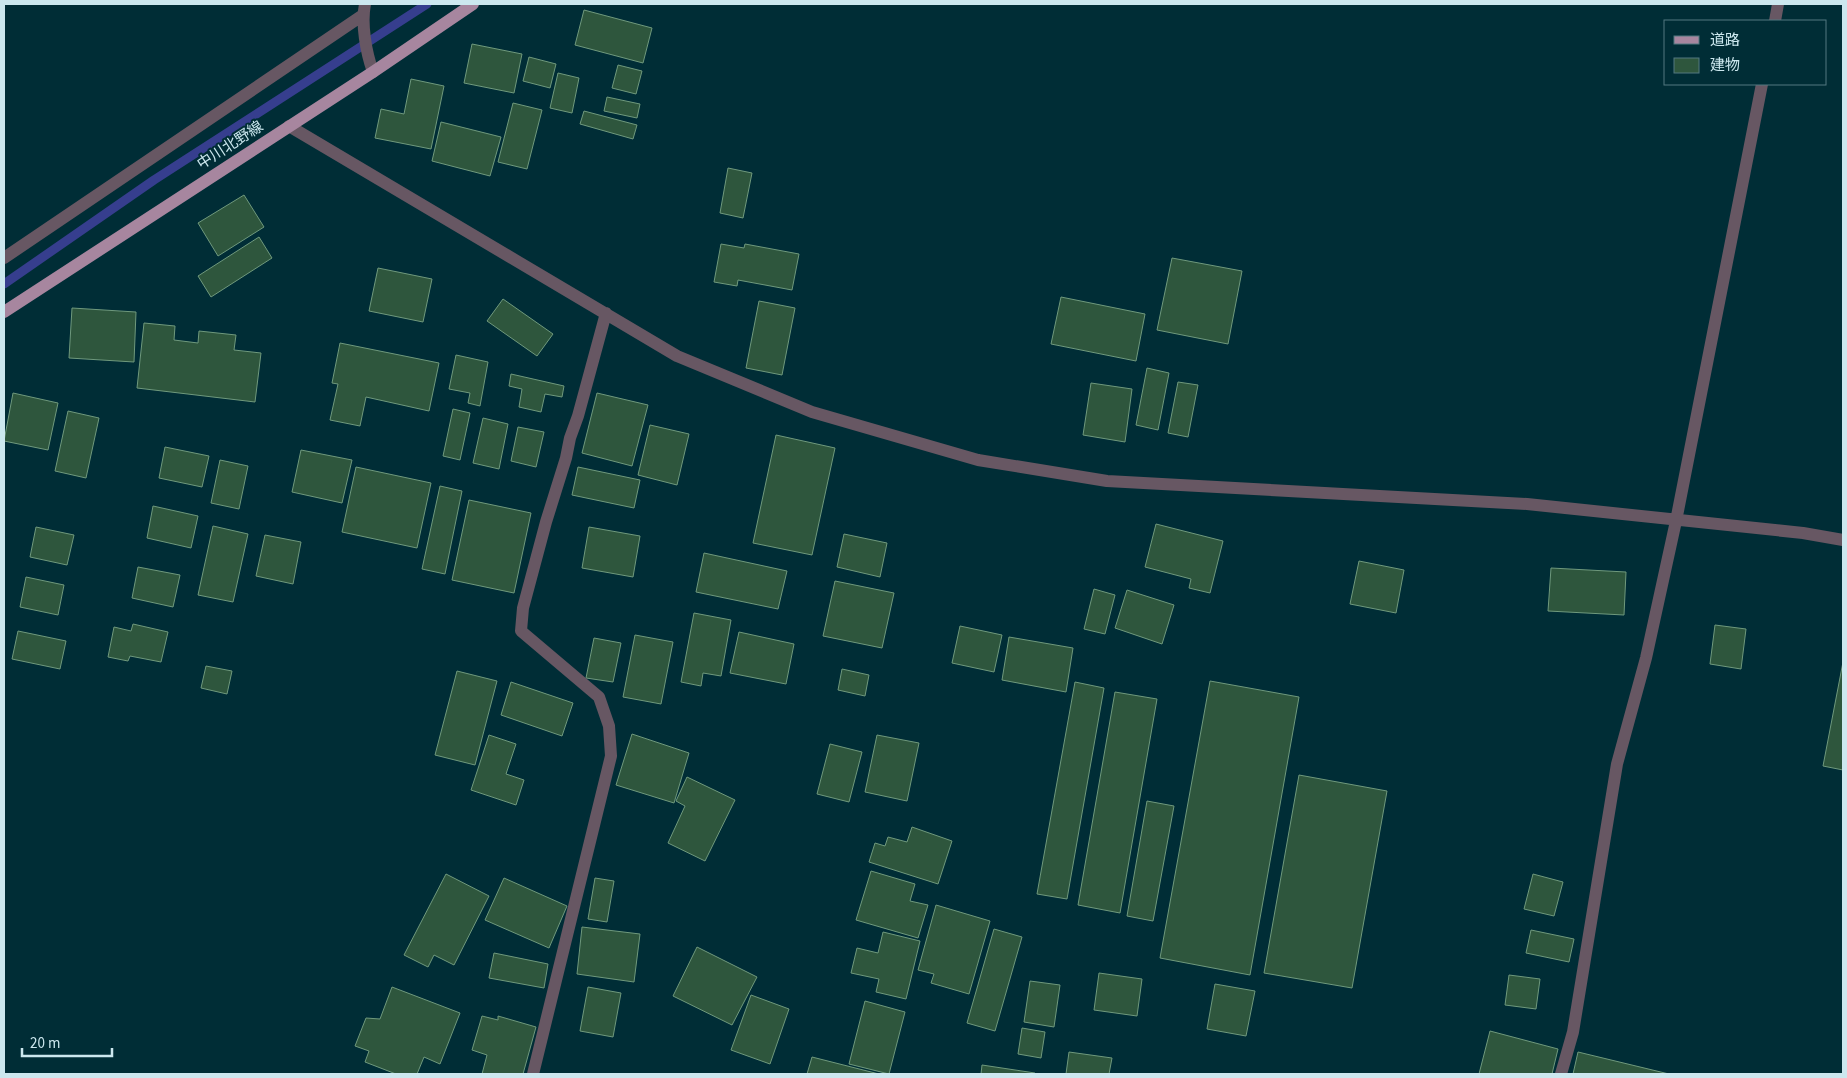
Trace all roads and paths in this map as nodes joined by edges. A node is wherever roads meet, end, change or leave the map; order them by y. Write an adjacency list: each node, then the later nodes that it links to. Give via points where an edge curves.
1 (473, 4): 5 (main road, 中川北野線)
2 (1778, 4): 4 (street)
3 (364, 10): 5 (street); 8 (street)
4 (1775, 20)
5 (371, 67): 7 (main road, 中川北野線)
6 (1762, 85): 11 (street)
7 (289, 126): 9 (main road, 中川北野線); 10 (street)
8 (4, 258)
9 (4, 312)
10 (606, 313): 11 (street, via 677,356 812,412 978,460 1107,481 1527,504); 13 (street, via 523,608 521,631 600,697 609,726 611,756)
11 (1676, 521): 12 (street); 14 (street, via 1646,658 1617,764 1573,1032)
12 (1843, 540)
13 (533, 1074)
14 (1561, 1074)

